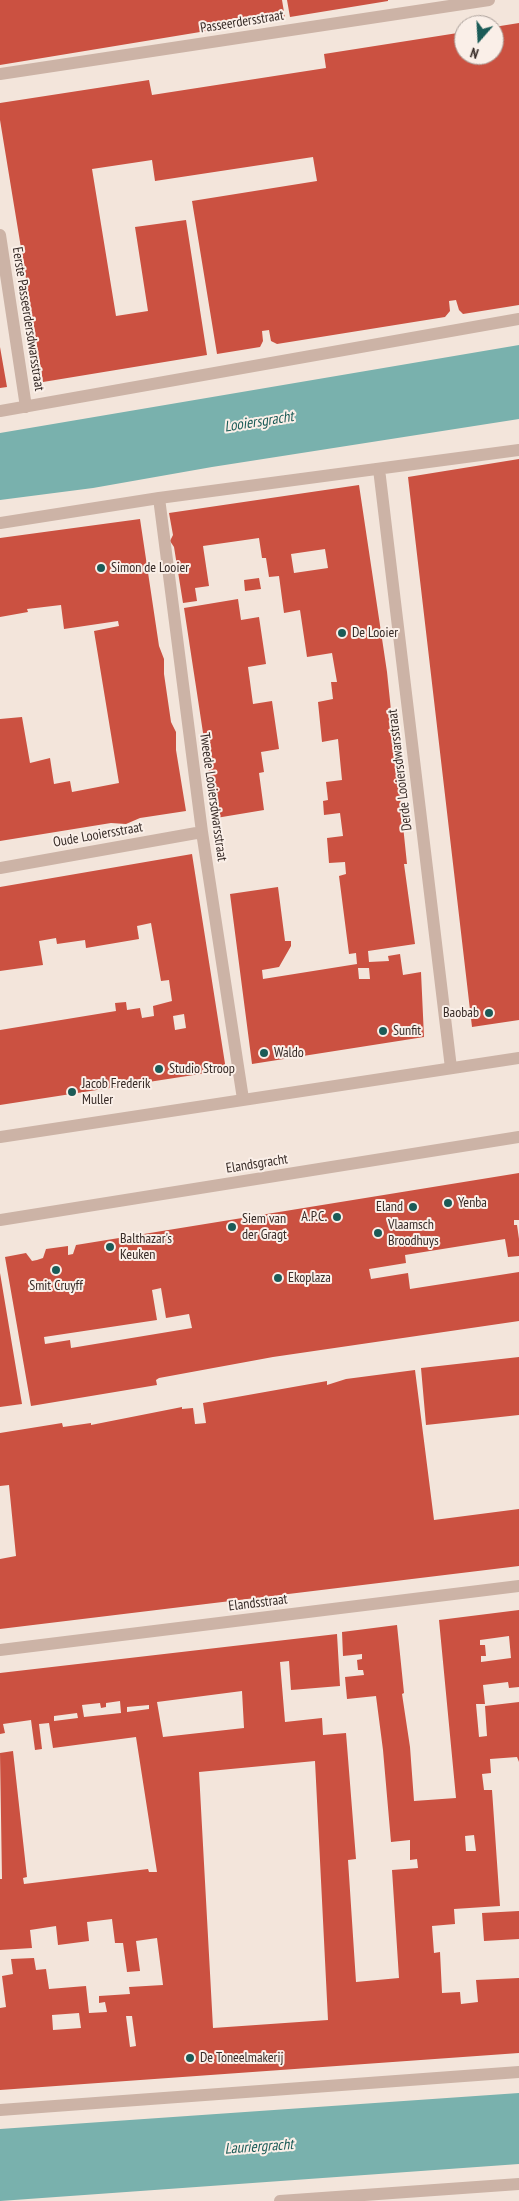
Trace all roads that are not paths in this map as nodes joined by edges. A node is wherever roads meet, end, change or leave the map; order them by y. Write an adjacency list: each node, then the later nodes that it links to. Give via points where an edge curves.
1 (489, 0): 2 (street, Passeerdersstraat)
2 (0, 74)
3 (0, 235): 5 (street, Eerste Passeerdersdwarsstraat)
4 (519, 319): 5 (street)
5 (26, 407): 6 (street)
6 (0, 411)
7 (519, 450): 8 (street)
8 (379, 469): 9 (street); 14 (street, Derde Looiersdwarsstraat)
9 (159, 498): 10 (street); 11 (street, Tweede Looiersdwarsstraat)
10 (0, 523)
11 (202, 832): 12 (street, Oude Looiersstraat); 15 (street, Tweede Looiersdwarsstraat)
12 (0, 868)
13 (519, 1058): 14 (street)
14 (451, 1068): 15 (street)
15 (243, 1099): 17 (street)
16 (519, 1137): 18 (street, Elandsgracht)
17 (0, 1138)
18 (0, 1220)
19 (519, 1586): 20 (street, Elandsstraat)
20 (0, 1650)
21 (519, 2072): 22 (street)
22 (0, 2110)
23 (519, 2184): 24 (street)
24 (280, 2201)

